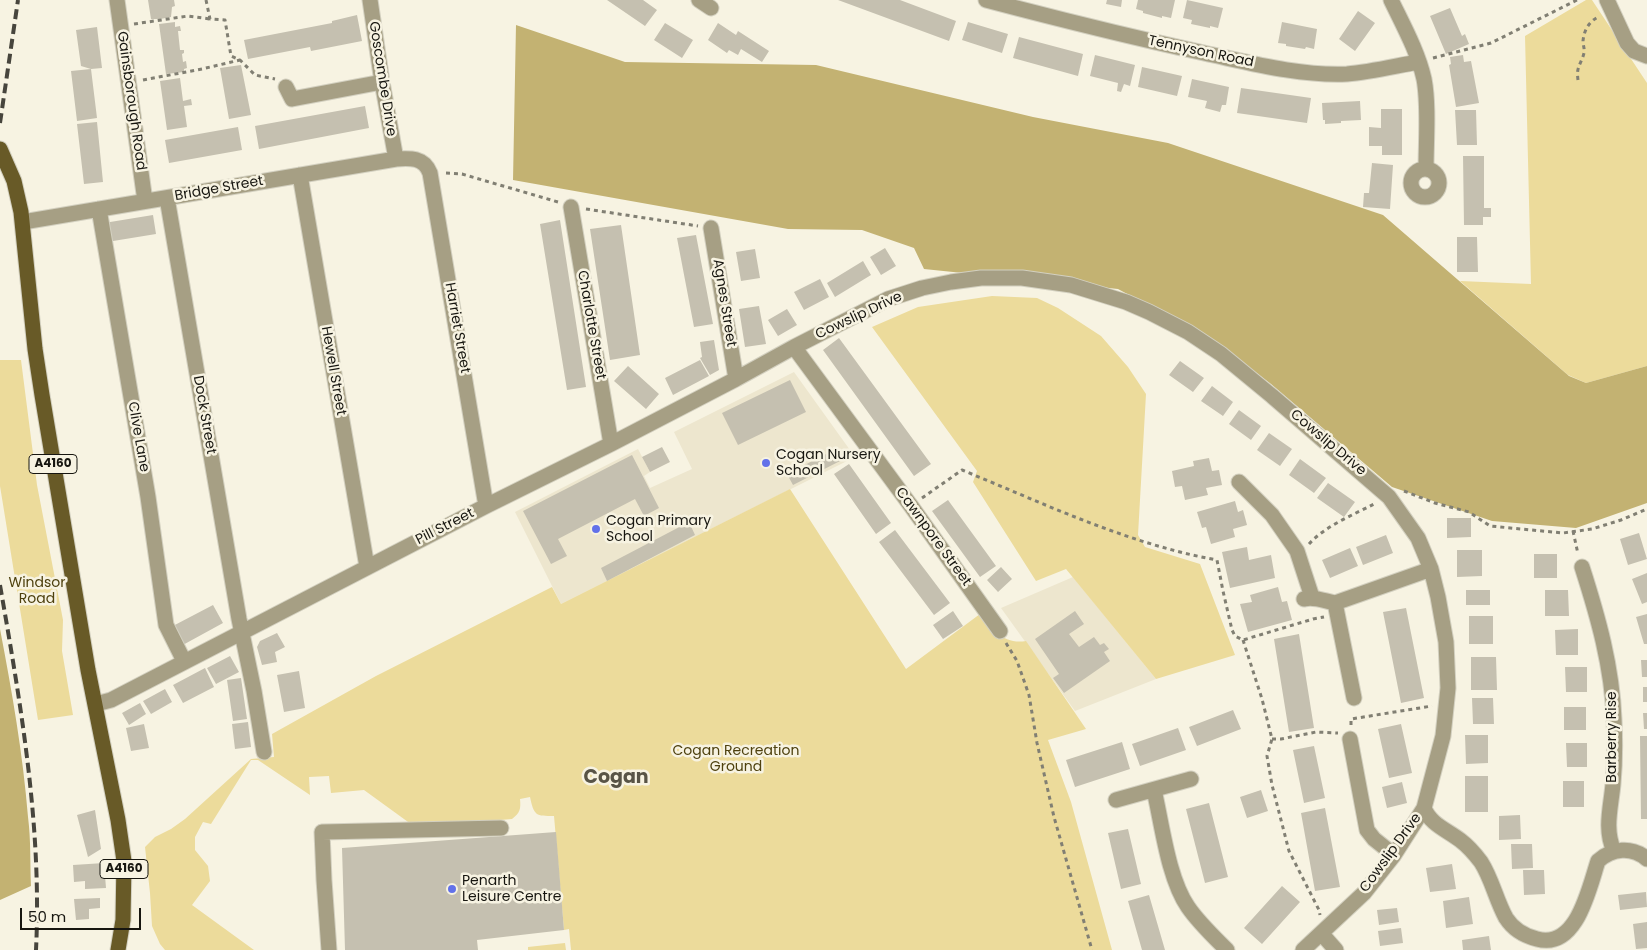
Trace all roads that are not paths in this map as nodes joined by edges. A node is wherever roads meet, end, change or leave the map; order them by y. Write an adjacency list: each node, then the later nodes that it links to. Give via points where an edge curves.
1 (117, 0): 16 (street, Gainsborough Road)
2 (370, 0): 8 (street, Goscombe Drive)
3 (986, 0): 7 (street, Tennyson Road, via 1149,41 1294,70 1347,74)
4 (1391, 0): 7 (street)
5 (1605, 7): 6 (street, via 1627,43 1634,51)
6 (1647, 56)
7 (1418, 62): 13 (street, via 1425,92)
8 (382, 82): 9 (street, via 292,99); 12 (street, Goscombe Drive)
9 (286, 87)
10 (0, 149): 19 (main road, A4160, via 14,181)
11 (414, 158): 12 (street, Bridge Street); 25 (street, Harriet Street, via 422,161 430,173)
12 (396, 159): 14 (street, Bridge Street)
13 (1426, 169)
14 (300, 175): 15 (street, Bridge Street); 26 (street, Hewell Street)
15 (167, 198): 16 (street, Bridge Street); 30 (street, Dock Street)
16 (145, 201): 18 (street, Bridge Street)
17 (571, 207): 23 (street, Charlotte Street)
18 (99, 209): 19 (street, Bridge Street); 32 (street, Clive Lane, via 148,497 166,625)
19 (23, 222): 34 (main road, A4160, via 35,349)
20 (711, 228): 22 (street, Agnes Street)
21 (794, 347): 22 (street, Pill Street); 28 (street, Cowslip Drive, via 875,305 922,288 951,282 1022,278 1071,285 1110,297 1150,312 1206,343 1272,396 1389,497 1418,538); 31 (street, Cawnpore Street)
22 (736, 379): 23 (street, Pill Street)
23 (611, 444): 25 (street, Pill Street)
24 (1239, 482): 29 (street, via 1272,515 1296,551 1308,598)
25 (486, 506): 26 (street, Pill Street)
26 (367, 567): 30 (street, Pill Street)
27 (1582, 567): 42 (street, Barberry Rise, via 1604,639 1613,697 1613,784 1608,832)
28 (1431, 569): 29 (street); 40 (street, Cowslip Drive, via 1446,642 1448,670 1442,736)
29 (1336, 609): 33 (street)
30 (242, 631): 32 (street, Pill Street); 36 (street, Dock Street)
31 (1000, 631)
32 (184, 661): 34 (street, Pill Street, via 111,700)
33 (1354, 698)
34 (96, 704): 47 (main road, A4160, via 124,861 123,920)
35 (1348, 736): 43 (street, via 1368,830 1374,839)
36 (264, 752)
37 (1191, 779): 38 (street)
38 (1154, 790): 39 (street); 49 (street, via 1179,891 1199,921)
39 (1116, 800)
40 (1424, 808): 43 (street, Cowslip Drive); 46 (street, via 1438,826 1473,852 1482,864 1507,919 1517,930 1529,937)
41 (500, 828): 48 (street, via 322,832)
42 (1614, 851): 44 (street, via 1635,852); 46 (street, via 1598,861 1578,917)
43 (1394, 854): 45 (street, Cowslip Drive, via 1364,893)
44 (1647, 859)
45 (1321, 933): 50 (street, Cowslip Drive); 51 (street)
46 (1562, 944)
47 (118, 950)
48 (330, 950)
49 (1227, 950)
50 (1303, 950)
51 (1336, 950)

